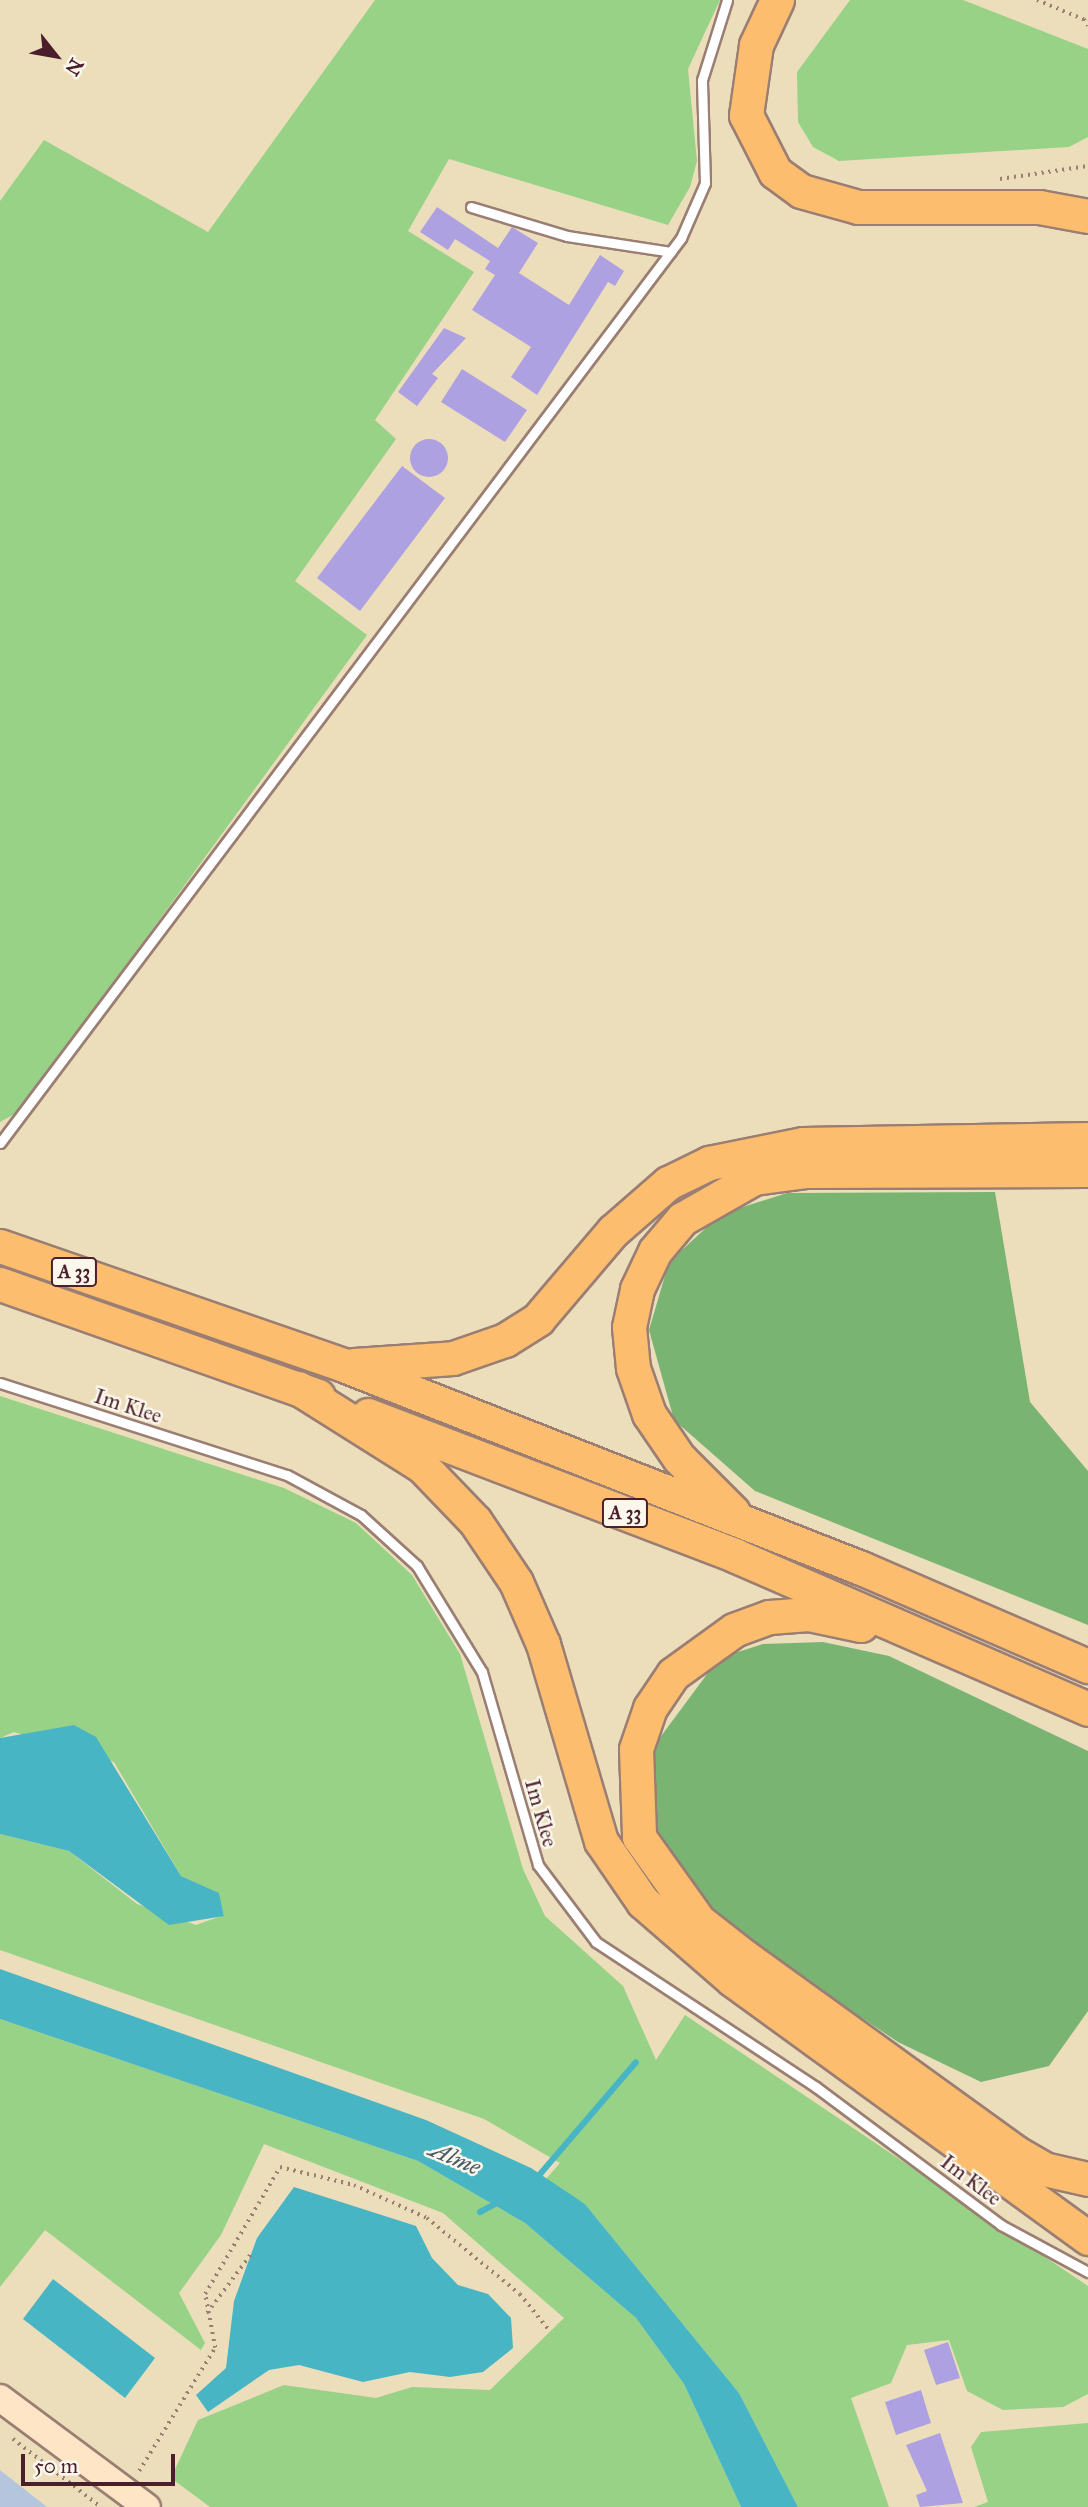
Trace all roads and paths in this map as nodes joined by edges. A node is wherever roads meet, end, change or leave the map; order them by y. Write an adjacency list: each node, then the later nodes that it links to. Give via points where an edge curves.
1 (727, 0): 11 (lane, via 702,80 705,183 697,210)
2 (777, 0): 8 (highway, via 746,83 746,115 775,172 814,197 858,207)
3 (1037, 0): 4 (path)
4 (1086, 22)
5 (1088, 166): 6 (path)
6 (987, 183)
7 (1088, 197): 8 (highway)
8 (1039, 207): 10 (highway)
9 (471, 208): 11 (lane, via 567,236)
10 (1088, 216)
11 (671, 252): 13 (lane)
12 (1088, 1139): 17 (highway, via 803,1144 709,1163 668,1183 613,1231 538,1319 505,1340 453,1358)
13 (0, 1142)
14 (1088, 1170): 20 (highway, via 805,1171 754,1178 682,1219 655,1251 637,1289 629,1327 633,1368 649,1414 679,1458)
15 (0, 1246): 17 (highway, A 33)
16 (0, 1284): 19 (highway, A 33)
17 (346, 1366): 20 (highway, A 33)
18 (0, 1383): 27 (lane, Im Klee, via 287,1475 361,1515 417,1566 482,1672 538,1865 596,1942 816,2087 1001,2225)
19 (298, 1388): 21 (highway, A 33); 25 (highway, via 422,1466 475,1521 516,1582 563,1704 601,1841 642,1902 733,1980)
20 (745, 1523): 22 (highway, A 33)
21 (949, 1645): 23 (highway, A 33); 24 (highway, via 809,1614 769,1617 702,1650 673,1674 650,1708 636,1749 639,1837 699,1921 745,1957 1015,2152 1044,2169)
22 (1088, 1666)
23 (1088, 1709)
24 (1088, 2179)
25 (1088, 2238)
26 (251, 2254): 28 (path)
27 (1088, 2272)
28 (206, 2315): 29 (path, via 205,2294 279,2167 354,2185 428,2218 520,2294); 32 (path, via 215,2348)
29 (550, 2331)
30 (0, 2398): 34 (street)
31 (10, 2437): 33 (path)
32 (139, 2471)
33 (101, 2507)
34 (147, 2507)

